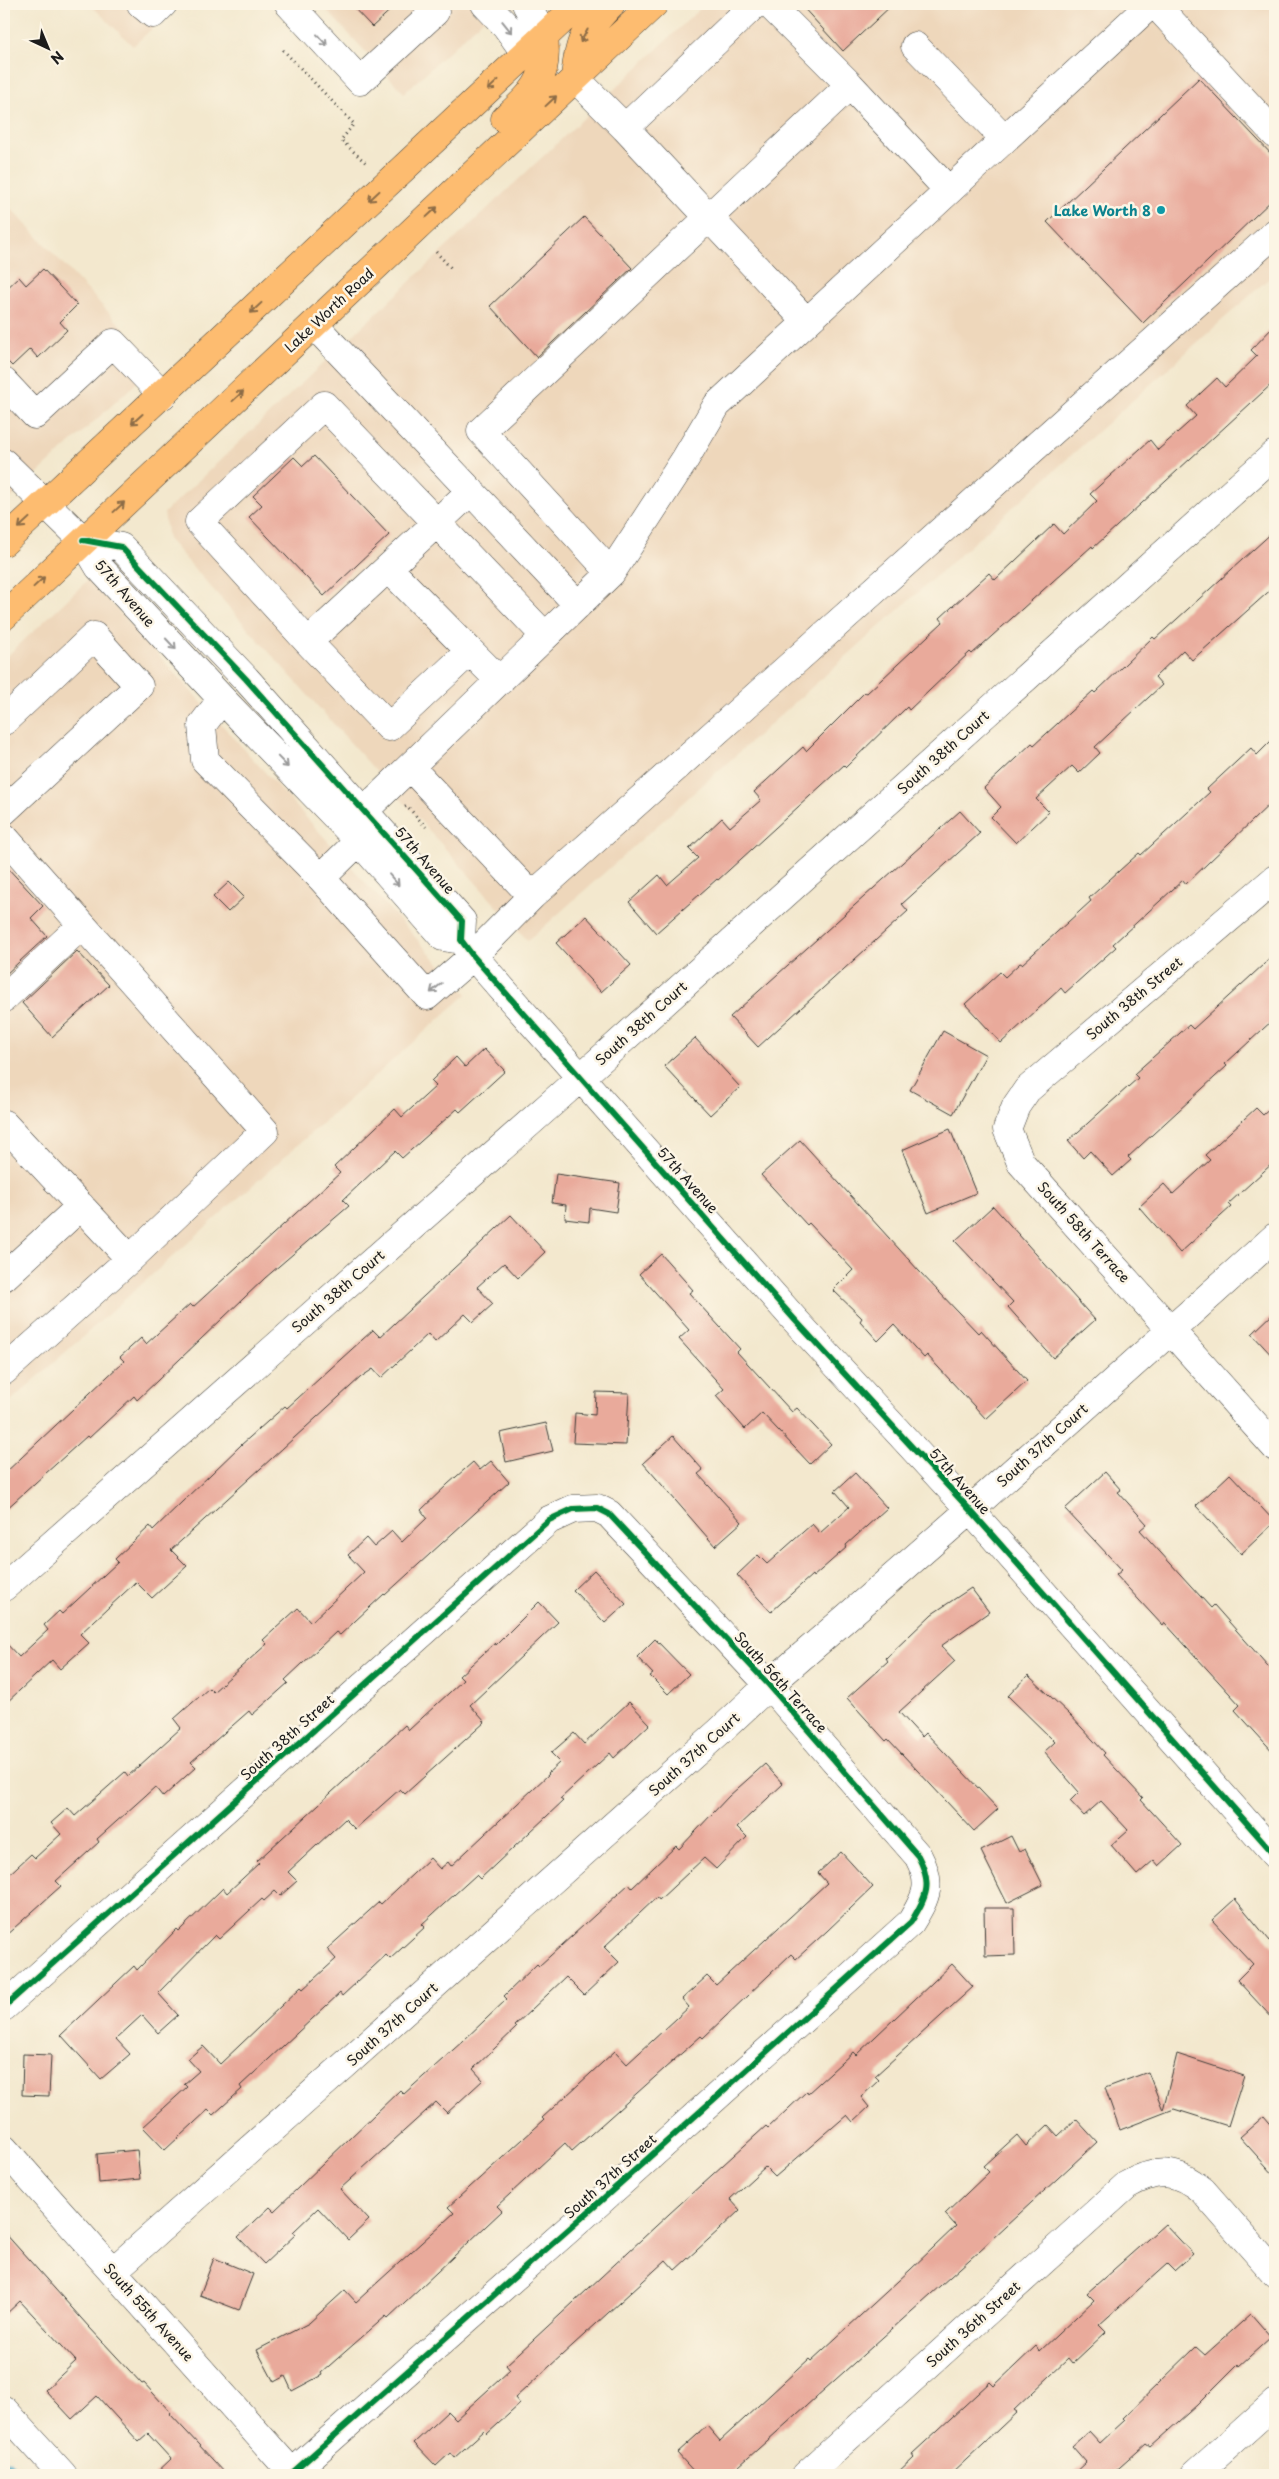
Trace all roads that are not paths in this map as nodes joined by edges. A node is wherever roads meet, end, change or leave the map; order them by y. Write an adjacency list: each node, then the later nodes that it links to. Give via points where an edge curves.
1 (141, 4): 2 (street, via 153,14)
2 (163, 4)
3 (289, 4): 4 (street, one-way to 4, via 360,81 434,12)
4 (427, 4)
5 (485, 4): 13 (street, one-way to 13, via 506,26)
6 (526, 4): 13 (street)
7 (579, 4): 13 (main road)
8 (611, 4): 15 (main road, one-way to 15, via 590,26 578,47)
9 (654, 4): 15 (main road, Lake Worth Road)
10 (754, 4): 17 (street)
11 (768, 4): 16 (street)
12 (1147, 5): 18 (street); 19 (street)
13 (535, 45): 23 (main road, via 546,58 543,74 528,98 411,207); 27 (main road, one-way to 27)
14 (915, 46): 19 (street)
15 (575, 78): 17 (street); 23 (main road, Lake Worth Road, one-way to 15)
16 (850, 85): 20 (street); 21 (street)
17 (625, 128): 21 (street)
18 (1275, 134)
19 (1004, 138): 20 (street)
20 (948, 190): 24 (street)
21 (708, 217): 24 (street); 36 (street, via 481,431)
22 (1275, 234): 52 (street)
23 (390, 252): 25 (main road, Lake Worth Road)
24 (806, 321): 36 (street, via 716,405 684,461)
25 (314, 324): 30 (street); 33 (main road, Lake Worth Road, one-way to 25)
26 (4, 382): 27 (street, via 35,415 113,343)
27 (164, 395): 31 (main road, one-way to 31)
28 (1275, 454): 56 (street, South 38th Court)
29 (4, 463): 31 (street, 57th Avenue)
30 (471, 491): 32 (street); 37 (street)
31 (44, 504): 33 (street, 57th Avenue); 34 (main road, one-way to 34)
32 (437, 522): 35 (street); 39 (street); 40 (street, via 324,405 200,522)
33 (83, 540): 38 (main road, Lake Worth Road, one-way to 33); 43 (street, 57th Avenue, one-way to 43, via 99,567); 46 (street, 57th Avenue, via 121,547)
34 (4, 542)
35 (388, 568): 40 (street); 41 (street)
36 (611, 573): 37 (street)
37 (578, 605): 39 (street)
38 (4, 616)
39 (545, 636): 42 (street)
40 (308, 642): 41 (street, via 389,727)
41 (470, 651): 42 (street)
42 (500, 681): 45 (street)
43 (222, 699): 49 (street, 57th Avenue, one-way to 49); 50 (street, via 202,724 205,760)
44 (4, 721): 47 (street, via 94,636 139,686)
45 (410, 767): 46 (street); 52 (street)
46 (365, 810): 54 (street, 57th Avenue, via 462,920)
47 (4, 811)
48 (4, 838): 53 (street)
49 (359, 841): 50 (street); 54 (street, 57th Avenue, one-way to 54, via 443,937)
50 (321, 878): 54 (street, one-way to 50, via 427,996)
51 (1275, 878): 58 (street, South 38th Street, via 1027,1090)
52 (532, 896): 54 (street)
53 (82, 925): 55 (street); 61 (street, via 265,1131)
54 (467, 948): 56 (street, 57th Avenue)
55 (4, 998)
56 (581, 1077): 67 (street, 57th Avenue, via 795,1320); 68 (street, South 38th Court)
57 (4, 1124): 59 (street)
58 (1007, 1129): 63 (street, South 58th Terrace, via 1021,1163)
59 (81, 1206): 61 (street); 62 (street)
60 (1275, 1237): 63 (street, South 37th Court)
61 (130, 1259): 64 (street)
62 (4, 1277)
63 (1171, 1329): 65 (street); 67 (street, South 37th Court)
64 (4, 1371)
65 (1275, 1446)
66 (597, 1508): 69 (street, South 56th Terrace, via 609,1514 633,1538); 72 (street, South 38th Street, via 573,1510 549,1520)
67 (970, 1510): 69 (street, South 37th Court); 70 (street, 57th Avenue)
68 (4, 1587)
69 (769, 1685): 71 (street, South 56th Terrace, via 908,1843 925,1870); 74 (street, South 37th Court)
70 (1275, 1855)
71 (928, 1886): 78 (street, South 37th Street, via 911,1922)
72 (4, 2007)
73 (4, 2149): 74 (street, South 55th Avenue)
74 (113, 2271): 78 (street, South 55th Avenue)
75 (1275, 2273): 80 (street, South 36th Street, via 1190,2180 1175,2174 1142,2176 1120,2191)
76 (1275, 2402): 81 (street)
77 (4, 2410): 79 (street)
78 (293, 2474)
79 (63, 2475)
80 (806, 2475)
81 (1195, 2475)

